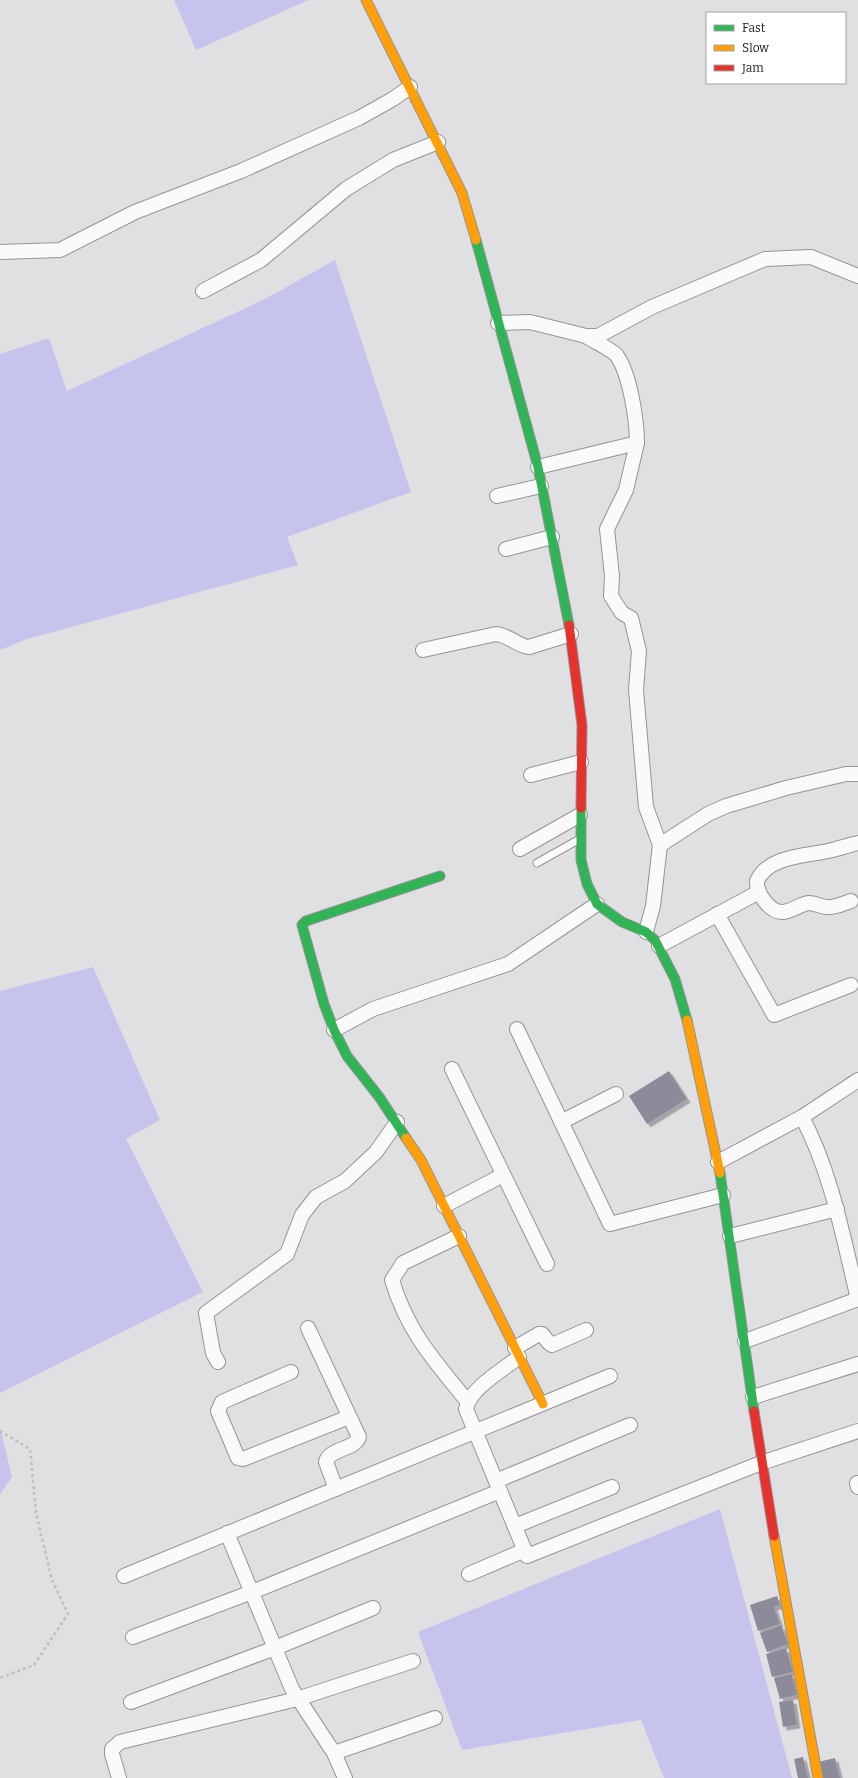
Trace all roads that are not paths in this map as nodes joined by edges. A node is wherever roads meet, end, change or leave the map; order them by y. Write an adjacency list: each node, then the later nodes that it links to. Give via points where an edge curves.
1 (366, 0): 2 (street)
2 (410, 87): 3 (street); 4 (street, via 359,118 241,171 135,212 60,250)
3 (438, 142): 6 (street, via 392,160 346,189 261,260); 7 (street, via 462,193)
4 (0, 252)
5 (858, 276): 8 (street, via 811,257 765,259 652,307 598,336)
6 (203, 291)
7 (498, 323): 8 (street, via 530,322); 10 (street)
8 (586, 336): 9 (street, via 617,355 627,379 637,429)
9 (637, 443): 10 (street); 23 (street, via 626,490 607,529 612,576 610,596 622,613 631,618 639,650 636,690 646,807)
10 (538, 466): 11 (street)
11 (541, 486): 12 (street); 13 (street)
12 (496, 496)
13 (552, 537): 14 (street); 15 (street)
14 (506, 549)
15 (571, 634): 16 (street, via 529,647 523,647 505,635 496,634); 17 (street, via 581,708)
16 (422, 650)
17 (581, 762): 19 (street); 20 (street)
18 (858, 774): 23 (street, via 846,774 794,786 726,806 703,816)
19 (531, 775)
20 (580, 815): 21 (street); 24 (street)
21 (580, 840): 25 (lane); 29 (street, via 583,872)
22 (858, 843): 27 (street, via 796,856 766,868 757,881)
23 (660, 845): 31 (street, via 653,906)
24 (520, 849)
25 (537, 863)
26 (440, 876): 34 (street, via 303,923 312,966)
27 (758, 892): 28 (street, via 772,908 782,912 810,903 834,907); 30 (street)
28 (851, 901)
29 (597, 904): 31 (street, via 612,916); 34 (street, via 508,964 373,1009)
30 (717, 914): 32 (street); 33 (street, via 774,1016)
31 (646, 932): 32 (street)
32 (659, 946): 42 (street, via 683,1002)
33 (851, 985)
34 (334, 1030): 40 (street, via 351,1061)
35 (516, 1030): 41 (street)
36 (452, 1069): 43 (street)
37 (858, 1080): 39 (street)
38 (616, 1094): 41 (street)
39 (802, 1117): 42 (street); 46 (street, via 817,1146)
40 (397, 1122): 45 (street, via 421,1160); 55 (street, via 376,1152 345,1181 316,1197 302,1215 287,1254 206,1313 213,1353)
41 (561, 1122): 44 (street, via 610,1224)
42 (718, 1162): 44 (street)
43 (503, 1175): 45 (street); 49 (street)
44 (723, 1195): 48 (street)
45 (444, 1206): 47 (street)
46 (837, 1209): 48 (street); 50 (street)
47 (459, 1236): 54 (street); 60 (street, via 403,1263 392,1280 398,1301 422,1346)
48 (730, 1236): 53 (street)
49 (547, 1264)
50 (858, 1299): 53 (street)
51 (308, 1328): 62 (street)
52 (586, 1330): 54 (street, via 552,1345 539,1334)
53 (745, 1341): 59 (street)
54 (517, 1353): 60 (street, via 474,1392); 61 (street)
55 (218, 1362)
56 (858, 1364): 59 (street)
57 (291, 1372): 62 (street, via 222,1402 219,1406 218,1411 238,1458 243,1459)
58 (610, 1376): 61 (street)
59 (753, 1397): 66 (street)
60 (468, 1402): 65 (street, via 468,1415)
61 (542, 1404): 65 (street)
62 (349, 1417): 69 (street, via 359,1437 358,1440 330,1455 326,1462)
63 (630, 1425): 67 (street)
64 (858, 1431): 66 (street)
65 (475, 1432): 67 (street); 69 (street)
66 (761, 1463): 72 (street, via 527,1556); 86 (street)
67 (498, 1486): 70 (street); 75 (street)
68 (612, 1486): 70 (street)
69 (336, 1489): 71 (street)
70 (515, 1526): 72 (street)
71 (227, 1533): 74 (street); 75 (street)
72 (525, 1550): 73 (street)
73 (469, 1574)
74 (124, 1576)
75 (252, 1592): 77 (street); 78 (street)
76 (372, 1608): 78 (street)
77 (132, 1637)
78 (275, 1648): 80 (street); 81 (street)
79 (413, 1661): 80 (street)
80 (297, 1699): 83 (street); 84 (street, via 120,1742 112,1749)
81 (131, 1702)
82 (435, 1718): 83 (street)
83 (334, 1753): 85 (street)
84 (119, 1778)
85 (345, 1778)
86 (818, 1778)

